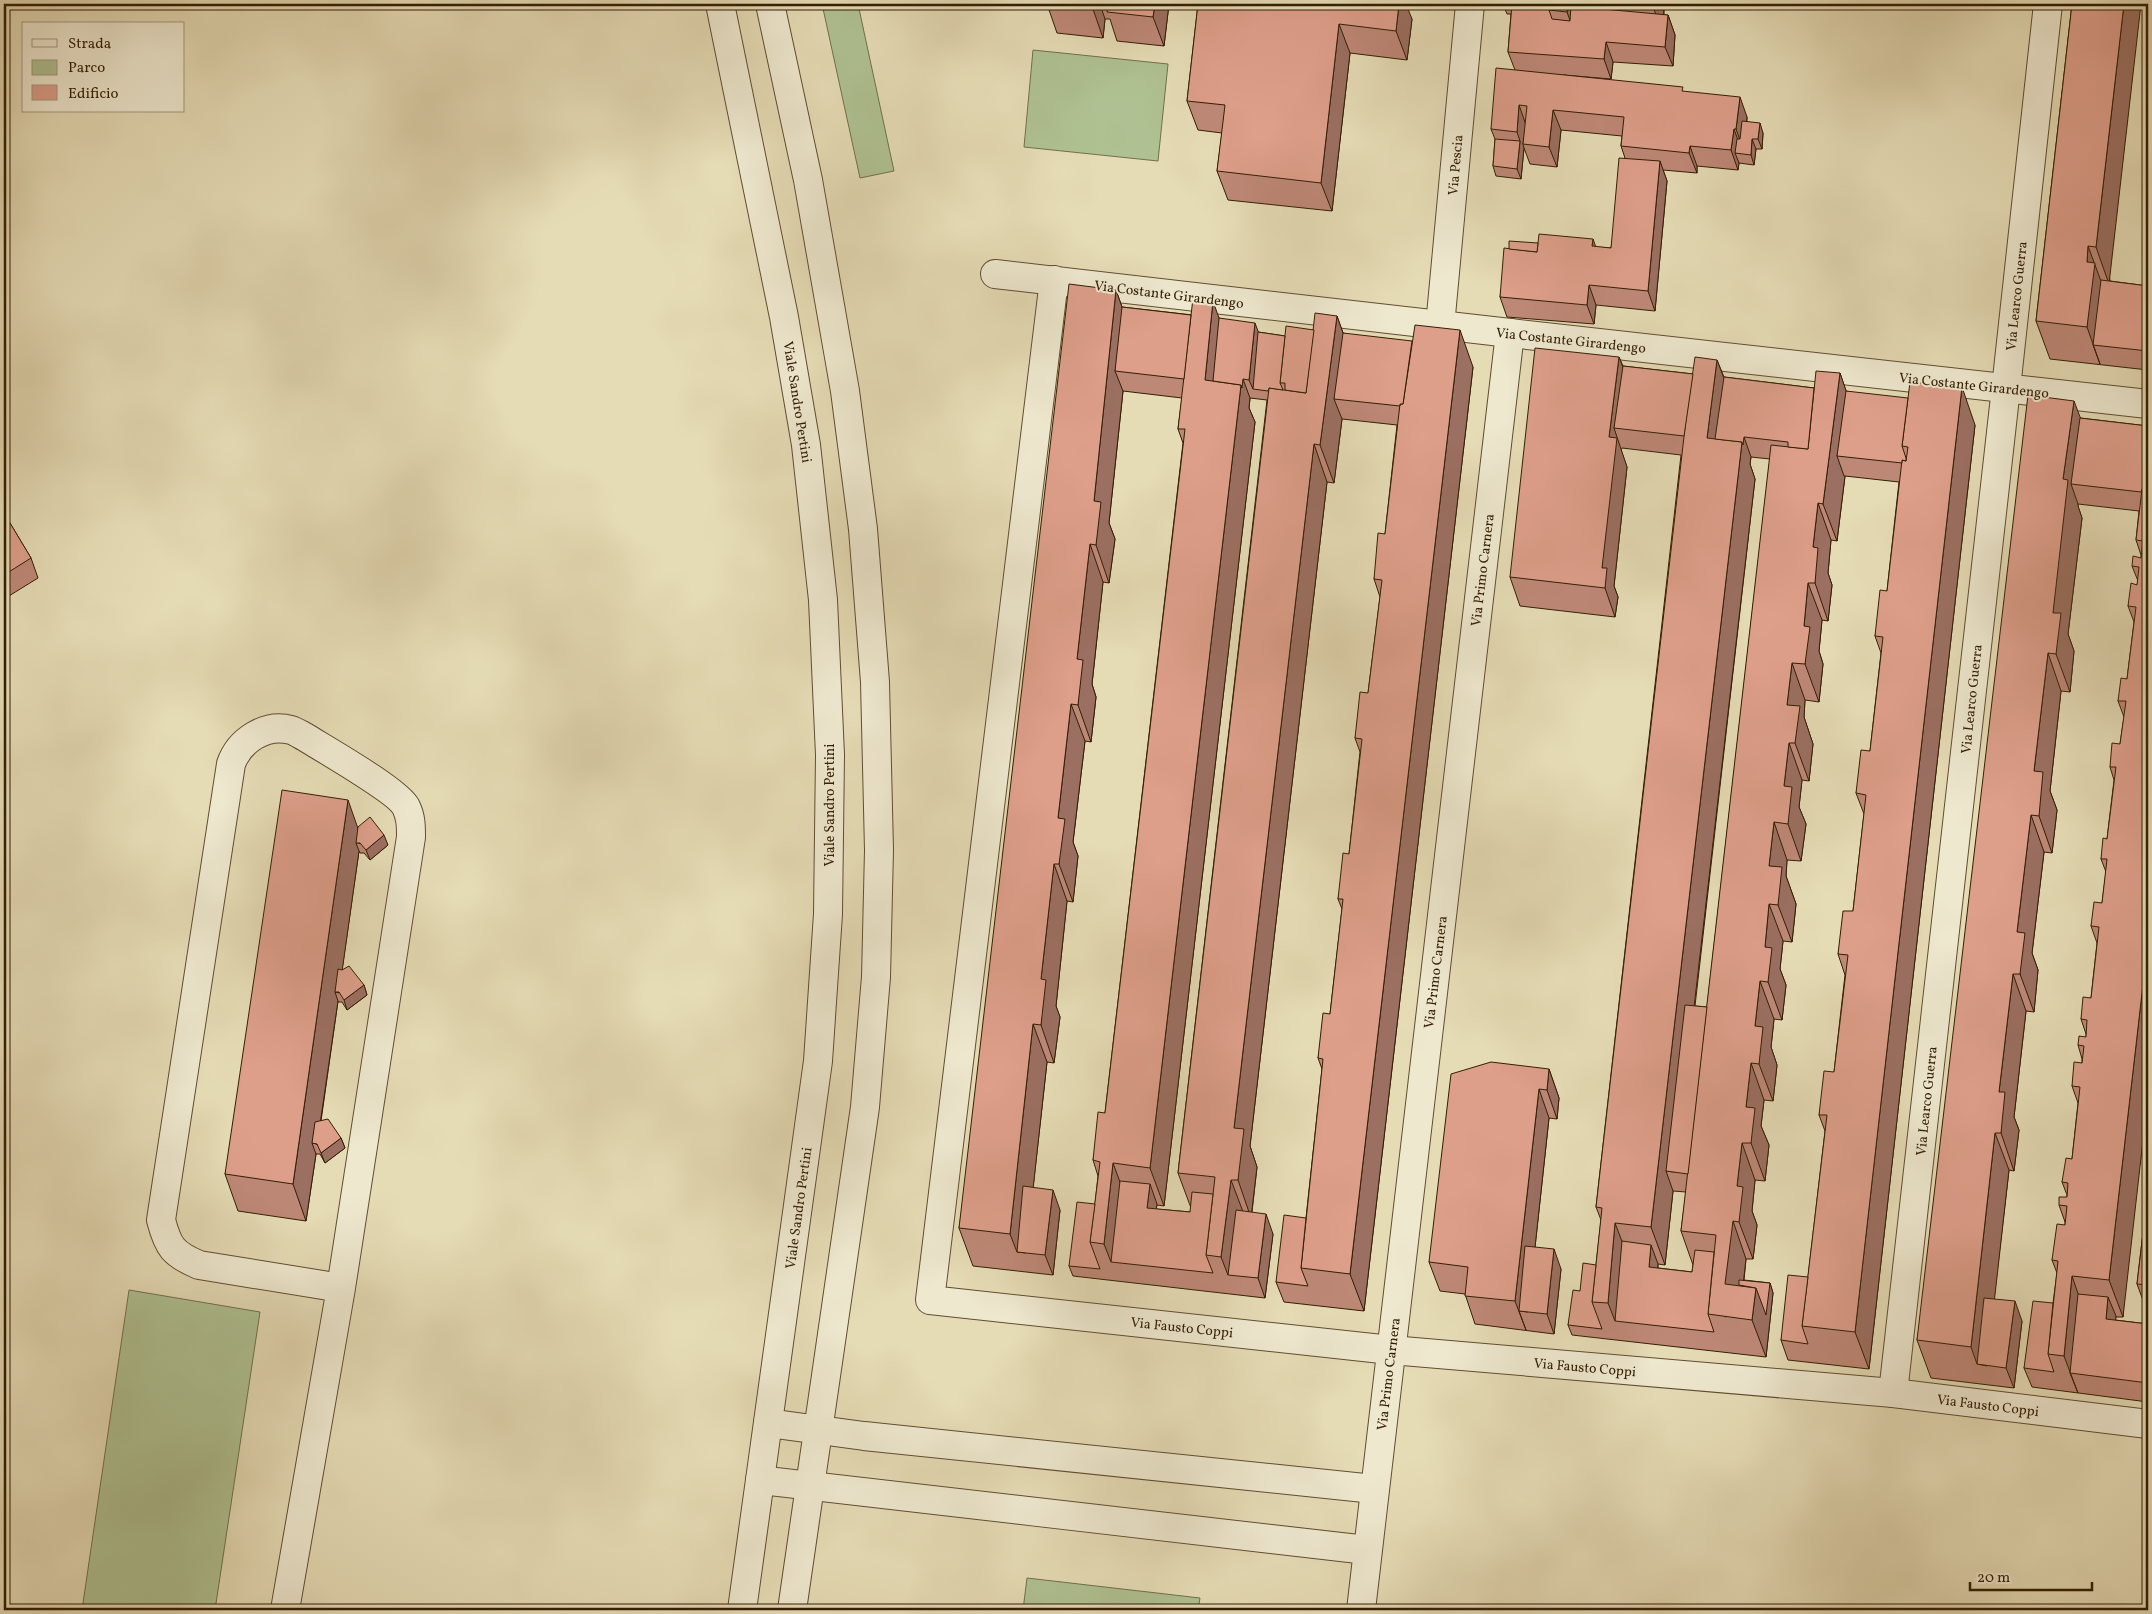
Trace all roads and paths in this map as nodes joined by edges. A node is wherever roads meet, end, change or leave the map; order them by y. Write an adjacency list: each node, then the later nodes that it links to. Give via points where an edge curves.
1 (720, 4): 14 (street, Viale Sandro Pertini, via 784,317 806,445 824,600 830,755 828,914 818,1061)
2 (770, 4): 16 (street, via 808,180 845,391 863,529 875,682 879,850 876,977 865,1108)
3 (1470, 4): 7 (street, Via Pescia)
4 (2048, 4): 9 (street, Via Learco Guerra)
5 (995, 274): 6 (street, Via Costante Girardengo)
6 (1054, 280): 7 (street, Via Costante Girardengo); 12 (street, Via Fausto Coppi, via 930,1300)
7 (1440, 326): 8 (street, Via Costante Girardengo)
8 (1510, 333): 9 (street, Via Costante Girardengo); 12 (street, Via Primo Carnera)
9 (2006, 388): 10 (street, Via Costante Girardengo); 13 (street, Via Learco Guerra)
10 (2148, 404)
11 (341, 1288): 11 (street, via 411,837 411,820 406,806 390,792 305,737 290,730 275,729 259,733 243,743 230,764 161,1220 166,1240 181,1257 199,1265); 21 (street)
12 (1391, 1350): 13 (street, Via Fausto Coppi); 19 (street, Via Primo Carnera)
13 (1893, 1394): 15 (street, Via Fausto Coppi)
14 (768, 1423): 16 (street); 17 (street, Viale Sandro Pertini)
15 (2148, 1424)
16 (818, 1430): 18 (street); 19 (street)
17 (760, 1480): 18 (street); 22 (street, Viale Sandro Pertini)
18 (810, 1486): 20 (street); 23 (street)
19 (1374, 1489): 20 (street, Via Primo Carnera)
20 (1367, 1550): 24 (street, Via Primo Carnera)
21 (284, 1610)
22 (742, 1610)
23 (792, 1610)
24 (1361, 1610)

